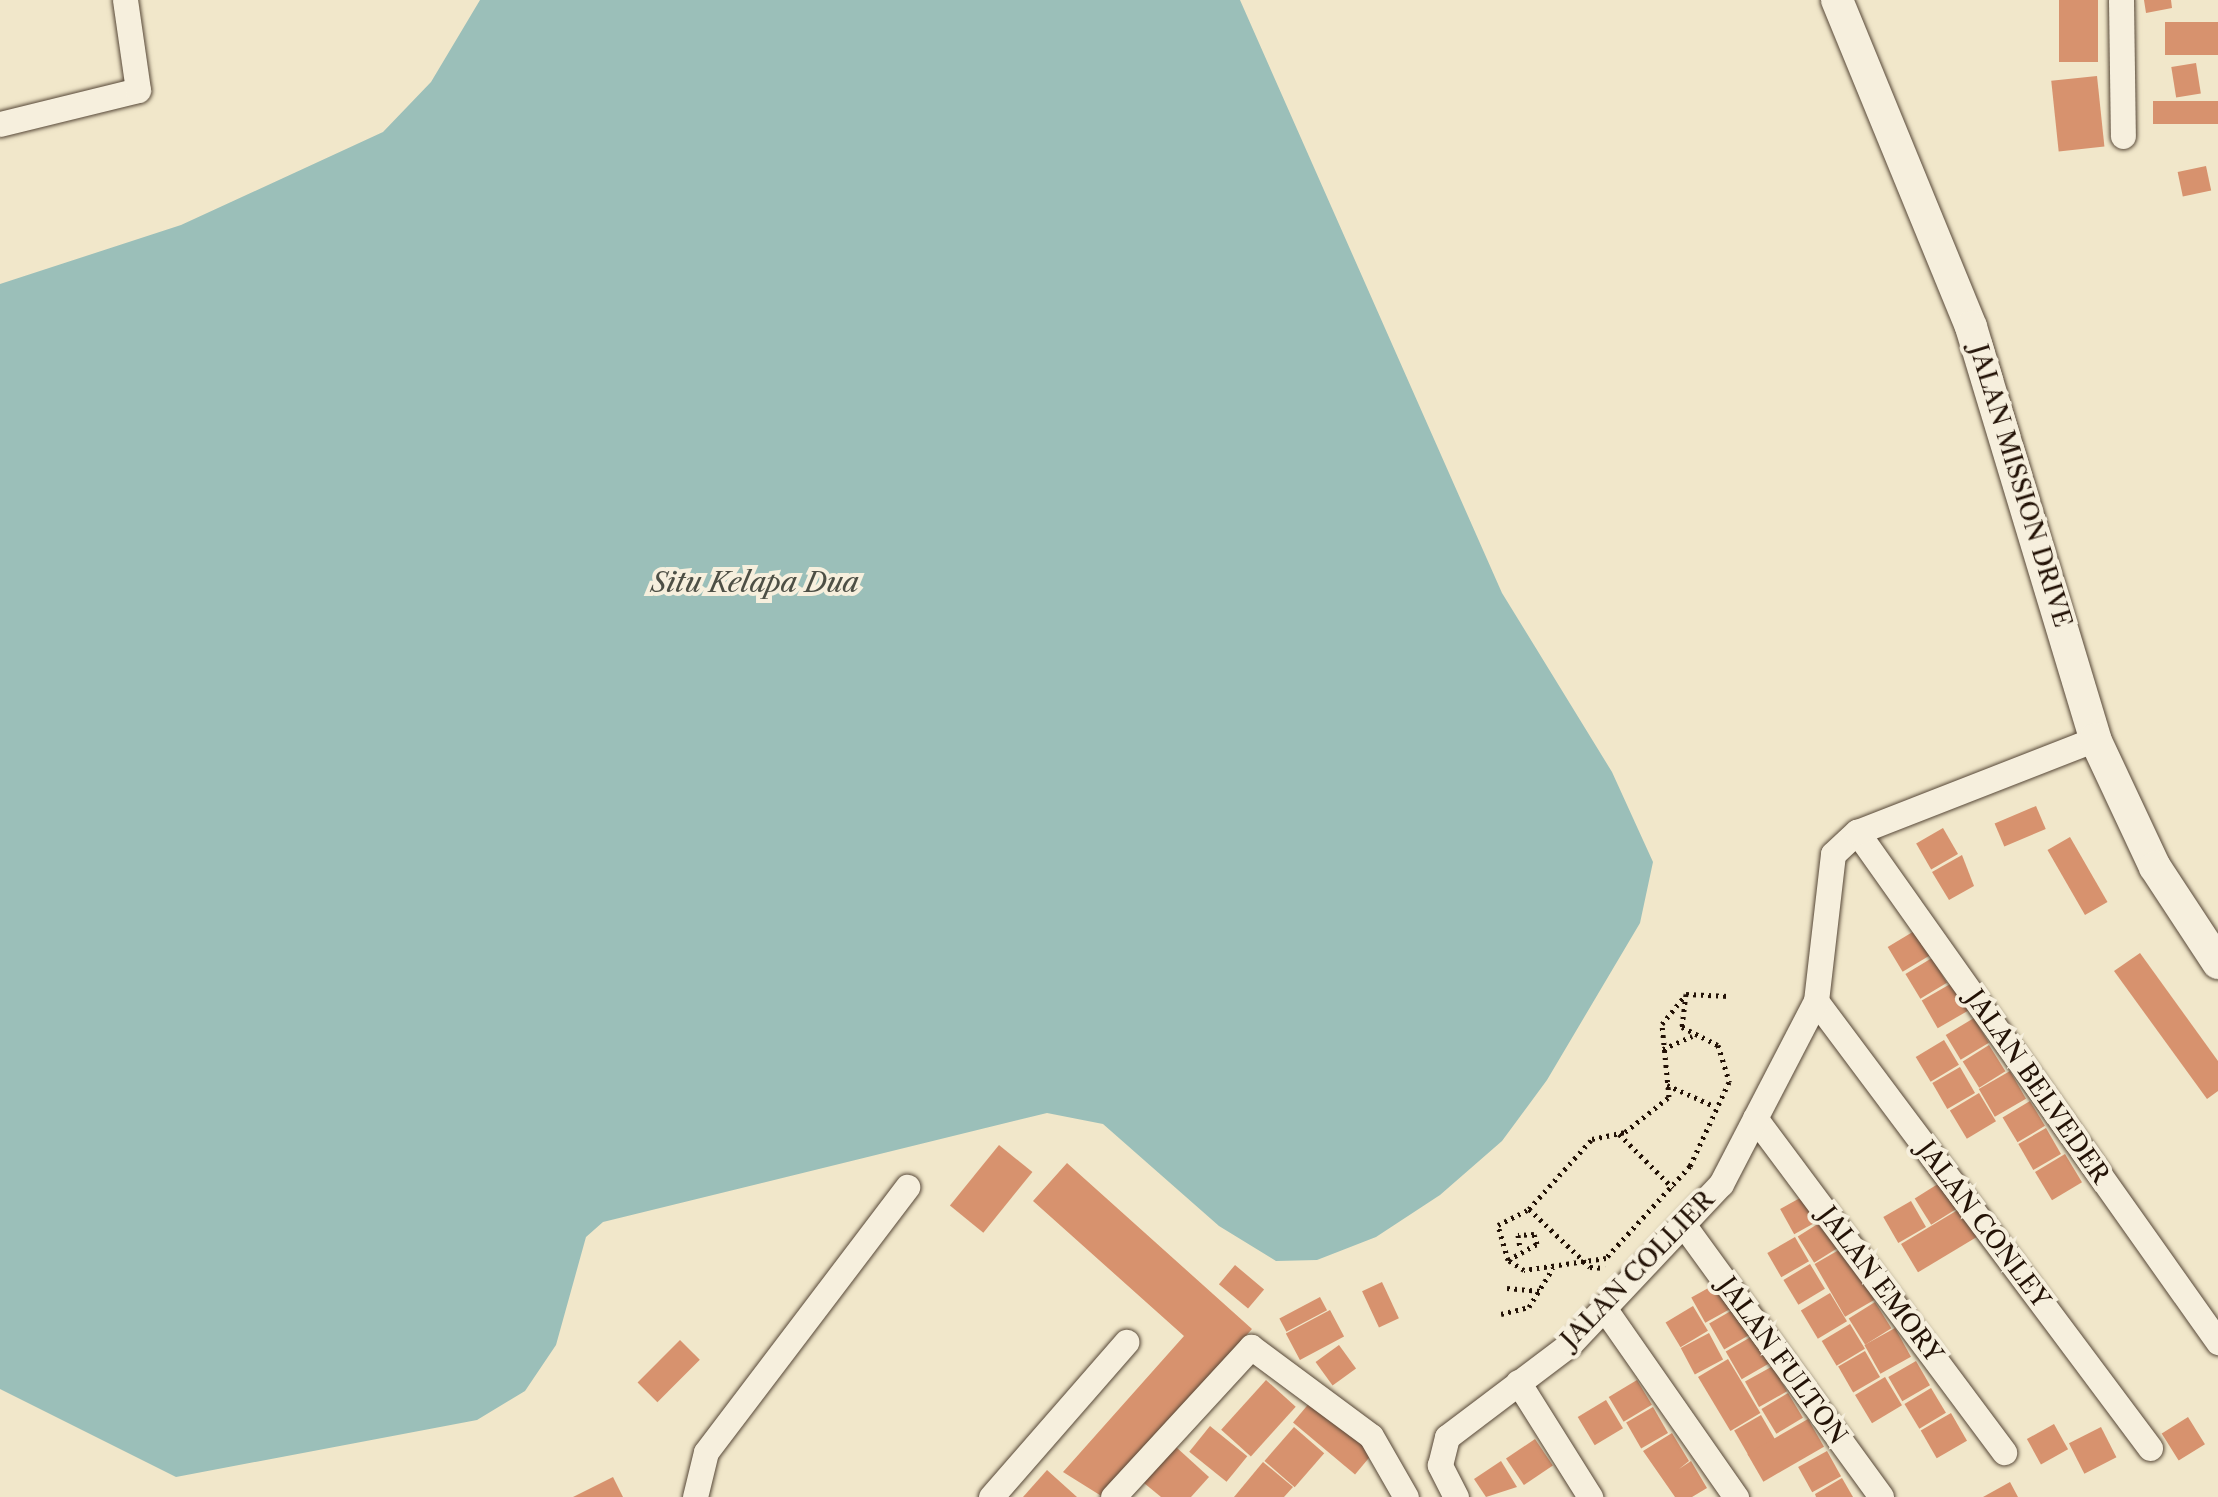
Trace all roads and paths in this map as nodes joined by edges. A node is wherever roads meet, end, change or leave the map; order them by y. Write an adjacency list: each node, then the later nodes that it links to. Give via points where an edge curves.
1 (125, 0): 4 (street, via 138,90)
2 (1837, 0): 6 (street, JALAN MISSION DRIVE, via 1971,327)
3 (2121, 0): 5 (street)
4 (0, 124)
5 (2123, 136)
6 (2095, 738): 7 (street); 8 (street, JALAN MISSION DRIVE, via 2156,867)
7 (1857, 832): 11 (street, JALAN COLLIER, via 1827,868); 32 (street, JALAN BELVEDER)
8 (2218, 963)
9 (1686, 994): 10 (path); 12 (path, via 1680,1013); 13 (path, via 1662,1024)
10 (1728, 996)
11 (1816, 1001): 16 (street, JALAN COLLIER); 34 (street, JALAN CONLEY)
12 (1692, 1036): 13 (path); 15 (path, via 1718,1045 1726,1064 1729,1082)
13 (1663, 1049): 14 (path)
14 (1667, 1085): 15 (path); 17 (path, via 1669,1097)
15 (1712, 1105): 19 (path)
16 (1756, 1118): 21 (street, JALAN COLLIER, via 1721,1184); 35 (street, JALAN EMORY)
17 (1619, 1134): 19 (path); 20 (path, via 1592,1139)
18 (908, 1187): 36 (street, via 706,1452)
19 (1673, 1188): 24 (path)
20 (1529, 1209): 23 (path, via 1498,1226); 24 (path)
21 (1683, 1224): 26 (street, JALAN COLLIER); 43 (street, JALAN FULTON)
22 (1520, 1248): 23 (path)
23 (1508, 1260): 25 (path, via 1524,1270)
24 (1590, 1266): 25 (path); 26 (path)
25 (1553, 1268): 28 (path)
26 (1638, 1272): 29 (street, JALAN COLLIER)
27 (1506, 1288): 28 (path)
28 (1541, 1292): 30 (path, via 1529,1307)
29 (1604, 1308): 33 (street, JALAN COLLIER); 42 (street)
30 (1500, 1314)
31 (1126, 1342): 37 (street)
32 (2218, 1342)
33 (1518, 1382): 40 (street, JALAN COLLIER, via 1454,1430 1440,1465); 41 (street)
34 (2150, 1448)
35 (2004, 1452)
36 (695, 1497)
37 (991, 1497)
38 (1113, 1497): 39 (street, via 1250,1347 1372,1436)
39 (1406, 1497)
40 (1456, 1497)
41 (1590, 1497)
42 (1736, 1497)
43 (1881, 1497)

